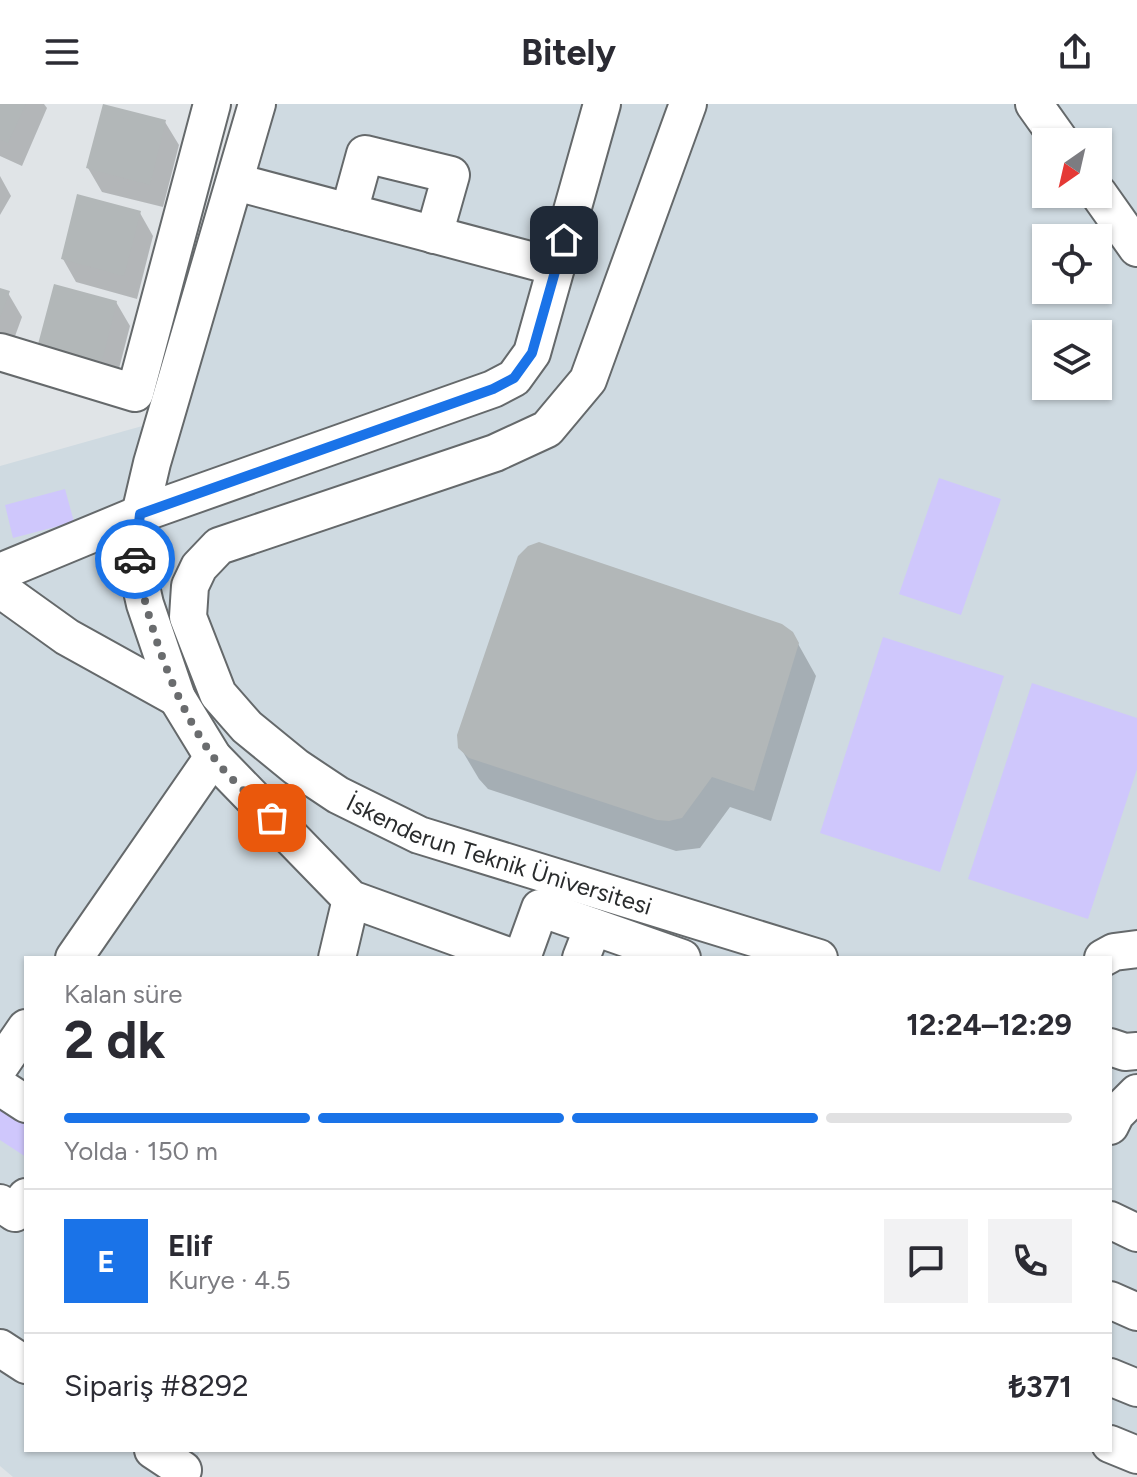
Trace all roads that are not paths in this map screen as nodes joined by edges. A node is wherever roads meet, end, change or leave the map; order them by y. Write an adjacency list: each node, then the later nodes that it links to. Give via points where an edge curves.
1 (257, 104): 7 (street)
2 (602, 104): 12 (street)
3 (688, 104): 28 (street, İskenderun Teknik Üniversitesi, via 588,380 547,429 495,453 219,546 190,586 188,617 218,694 247,727 338,795 419,835)
4 (1034, 104): 6 (street)
5 (208, 105): 13 (street, via 135,393)
6 (1051, 128)
7 (236, 182): 9 (street); 14 (street)
8 (1109, 208): 11 (street)
9 (349, 212): 10 (street); 10 (street, via 365,154 451,175)
10 (434, 235): 12 (street)
11 (1137, 248)
12 (556, 267): 14 (street, via 532,353 525,367 504,384)
13 (0, 352)
14 (140, 514): 15 (street); 17 (street, via 134,556)
15 (0, 572)
16 (0, 589): 17 (street, via 67,637)
17 (177, 698): 18 (street)
18 (213, 757): 19 (street); 23 (street)
19 (351, 899): 24 (street); 25 (street)
20 (587, 942): 22 (street); 26 (street, via 540,908)
21 (1137, 949): 29 (street)
22 (643, 952): 27 (street)
23 (75, 956)
24 (337, 956)
25 (508, 956)
26 (523, 956)
27 (669, 956)
28 (812, 956)
29 (1107, 956)
30 (19, 1027): 33 (street)
31 (1112, 1048): 32 (street)
32 (1137, 1051)
33 (0, 1066)
34 (0, 1087): 36 (street)
35 (1137, 1093): 37 (street)
36 (24, 1103)
37 (1112, 1122)
38 (24, 1200): 39 (street, via 15,1213)
39 (0, 1203)
40 (1112, 1221): 41 (street)
41 (1137, 1233)
42 (1112, 1301): 43 (street)
43 (1137, 1312)
44 (0, 1348): 45 (street)
45 (24, 1364)
46 (1112, 1378): 47 (street)
47 (1137, 1388)
48 (1112, 1445): 50 (street)
49 (157, 1452): 51 (street)
50 (1137, 1455)
51 (184, 1466)

